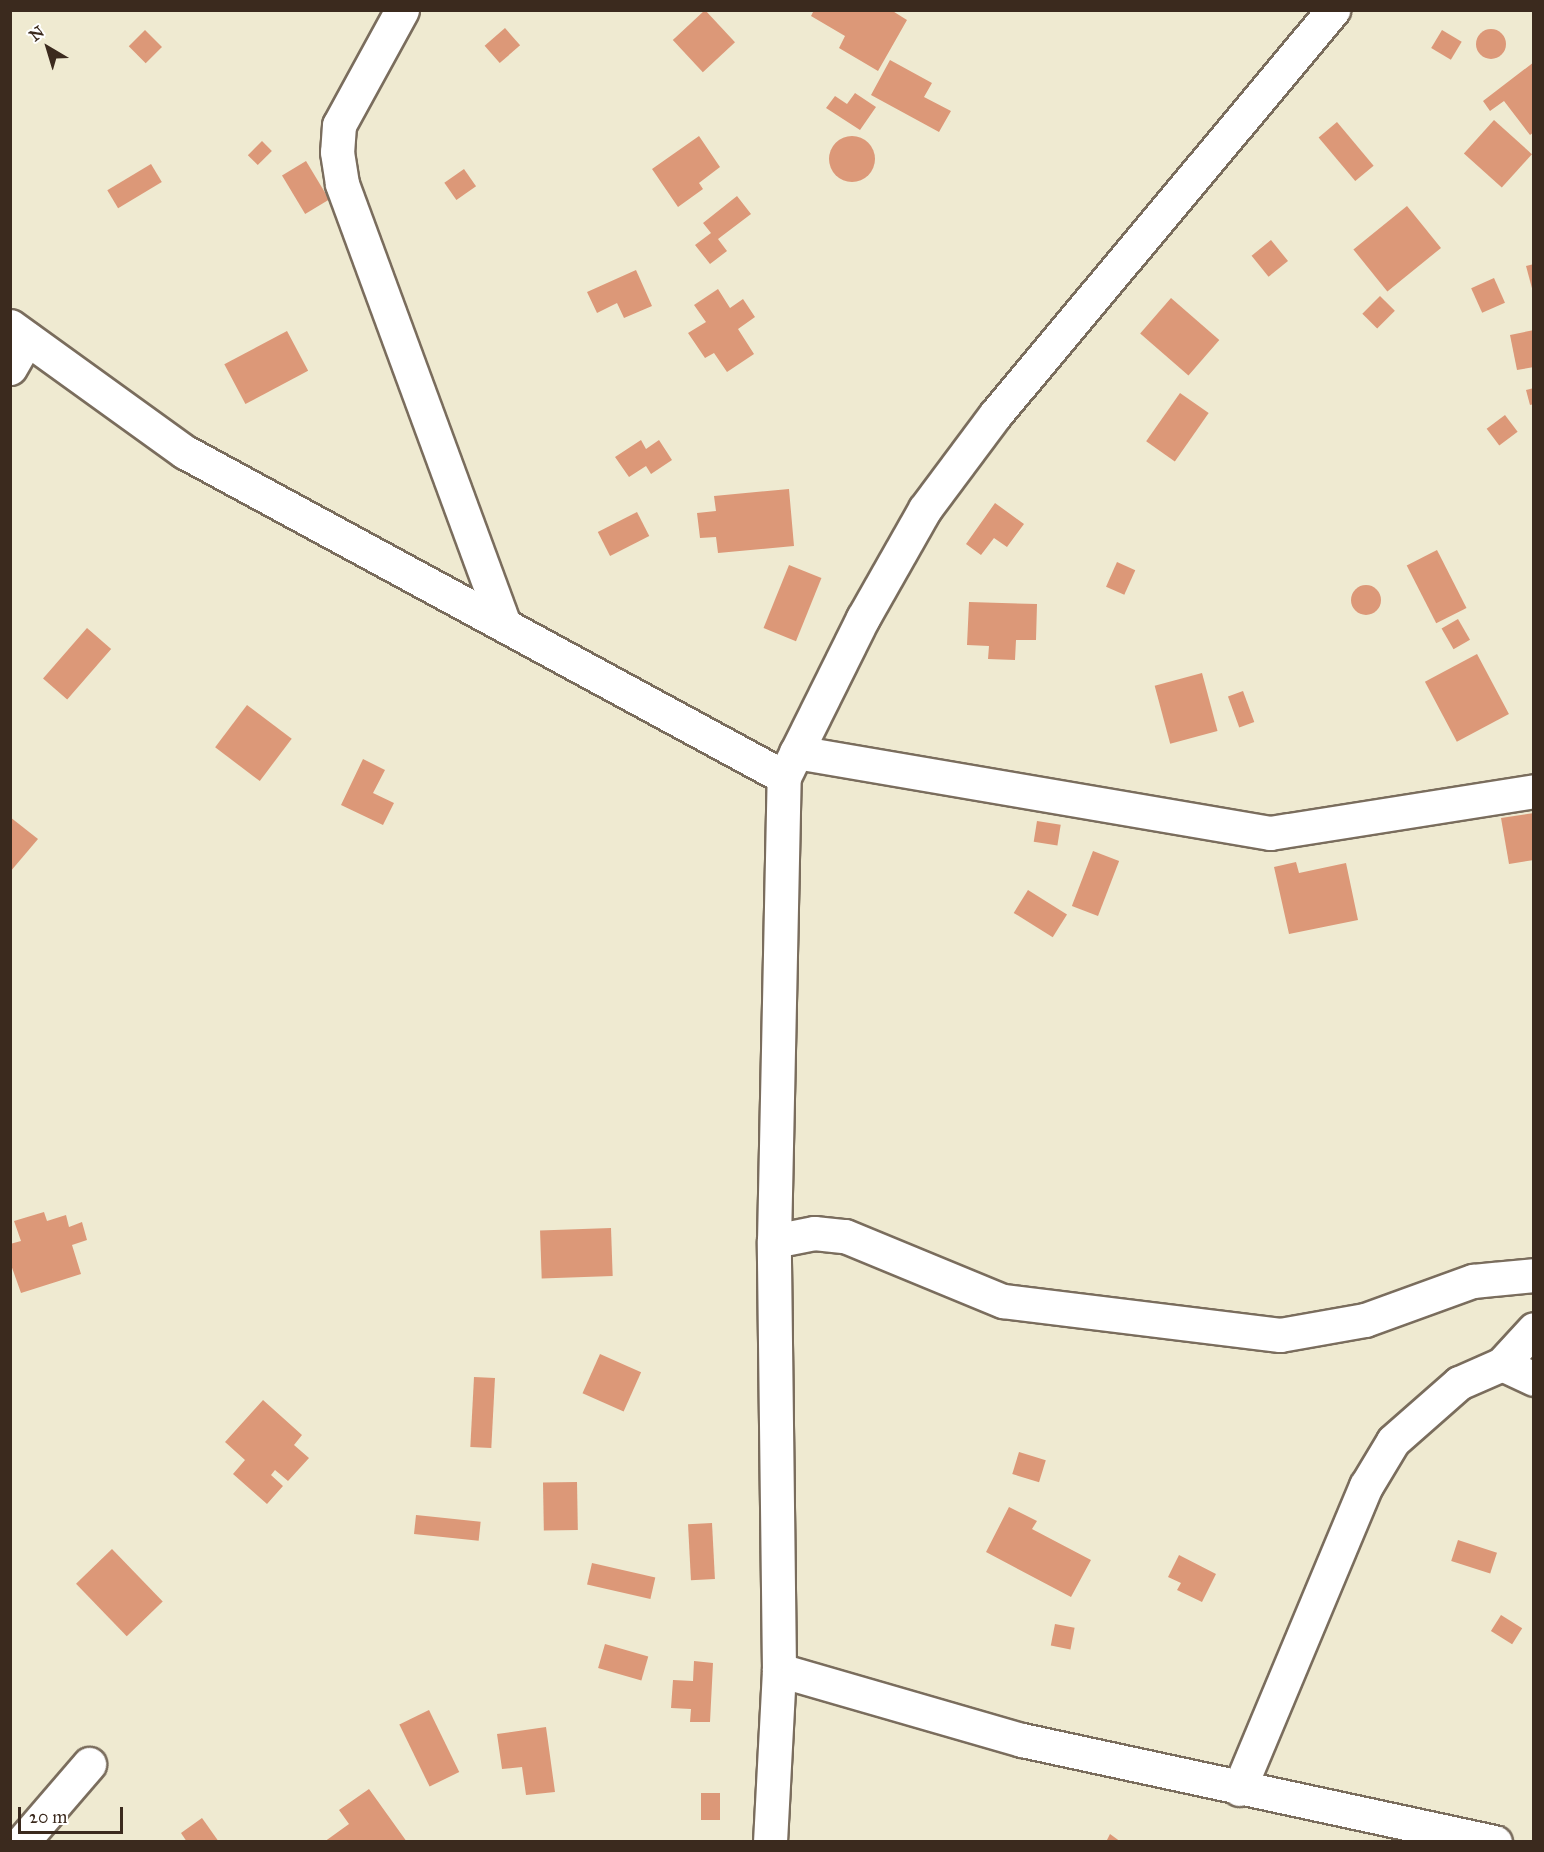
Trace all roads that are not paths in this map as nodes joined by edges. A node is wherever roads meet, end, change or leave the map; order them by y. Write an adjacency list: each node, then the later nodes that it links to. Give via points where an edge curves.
1 (402, 10): 5 (street, via 339,125 337,152 342,184)
2 (1334, 10): 6 (street, via 995,415 925,509)
3 (19, 333): 4 (street); 5 (street, via 185,452)
4 (10, 368)
5 (503, 622): 6 (street)
6 (790, 765): 7 (street, via 1270,833); 8 (street)
7 (1533, 791)
8 (774, 1241): 9 (street, via 814,1233 845,1236 1003,1301 1280,1335 1365,1320 1473,1281); 13 (street)
9 (1533, 1275)
10 (1533, 1329): 11 (street)
11 (1502, 1364): 12 (street); 15 (street, via 1459,1383 1393,1441 1366,1486)
12 (1533, 1378)
13 (779, 1670): 15 (street, via 1022,1740); 17 (street)
14 (89, 1764): 16 (street)
15 (1239, 1789): 18 (street)
16 (22, 1842)
17 (770, 1842)
18 (1496, 1842)

